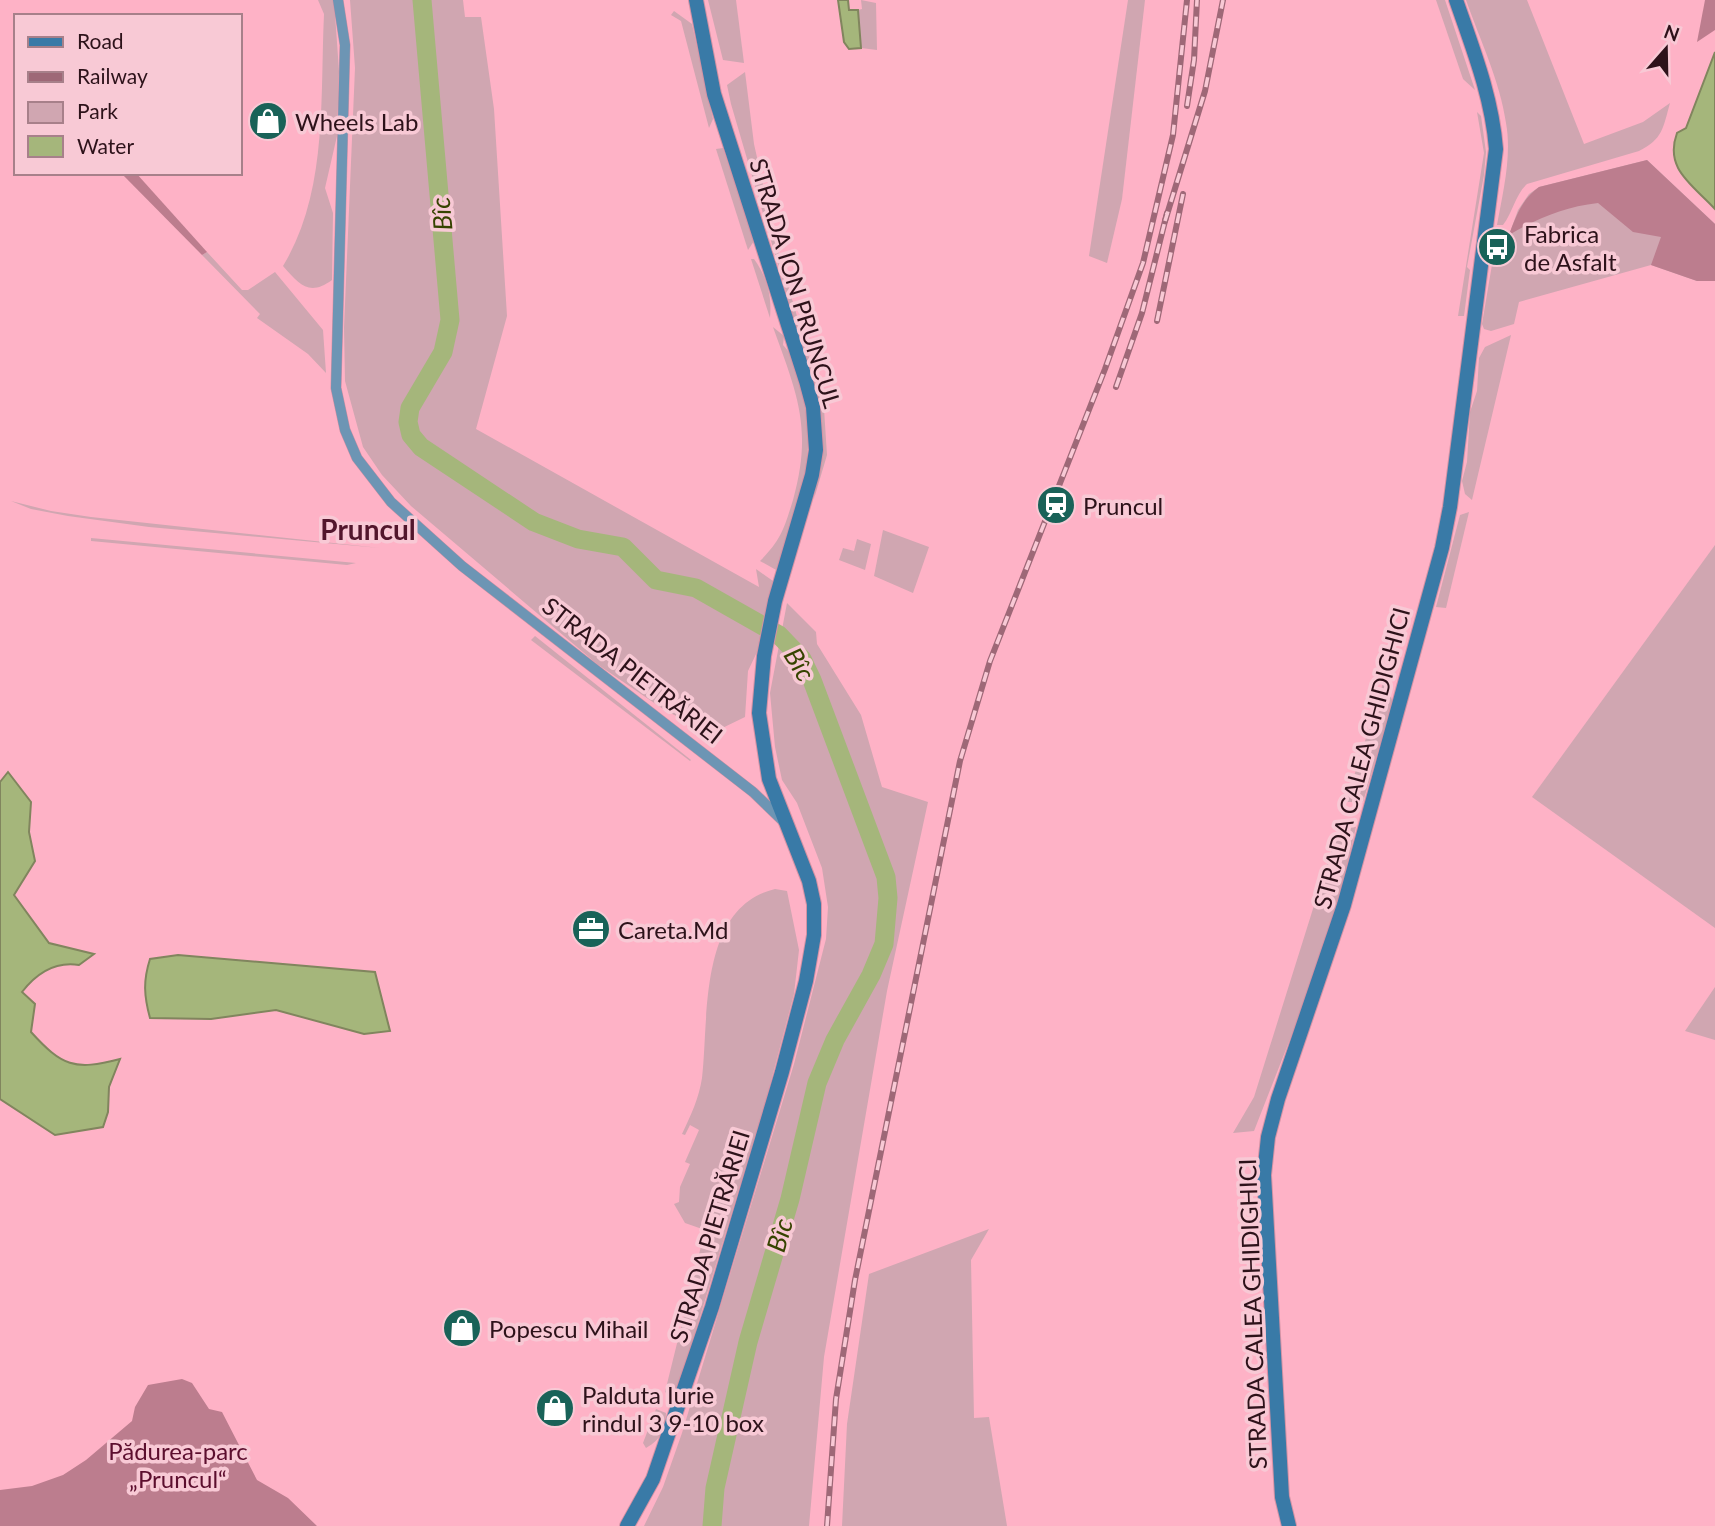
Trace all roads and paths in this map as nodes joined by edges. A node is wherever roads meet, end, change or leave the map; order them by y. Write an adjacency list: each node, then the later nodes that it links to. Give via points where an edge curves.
1 (338, 0): 4 (street, STRADA PIETRĂRIEI, via 345,45 336,388 357,458 391,502 462,566 753,792)
2 (696, 0): 4 (street, STRADA ION PRUNCUL, via 715,94 814,417 812,475 775,601 759,713 769,779)
3 (1456, 0): 8 (street, STRADA CALEA GHIDIGHICI, via 1485,82 1496,149 1447,527 1345,905 1278,1099 1264,1175 1282,1497)
4 (787, 824): 5 (street, STRADA PIETRĂRIEI, via 814,904 806,981)
5 (683, 1396): 6 (street, STRADA PIETRĂRIEI, via 653,1479); 7 (street, STRADA PIETRĂRIEI, via 671,1455)
6 (627, 1526)
7 (636, 1526)
8 (1289, 1526)

